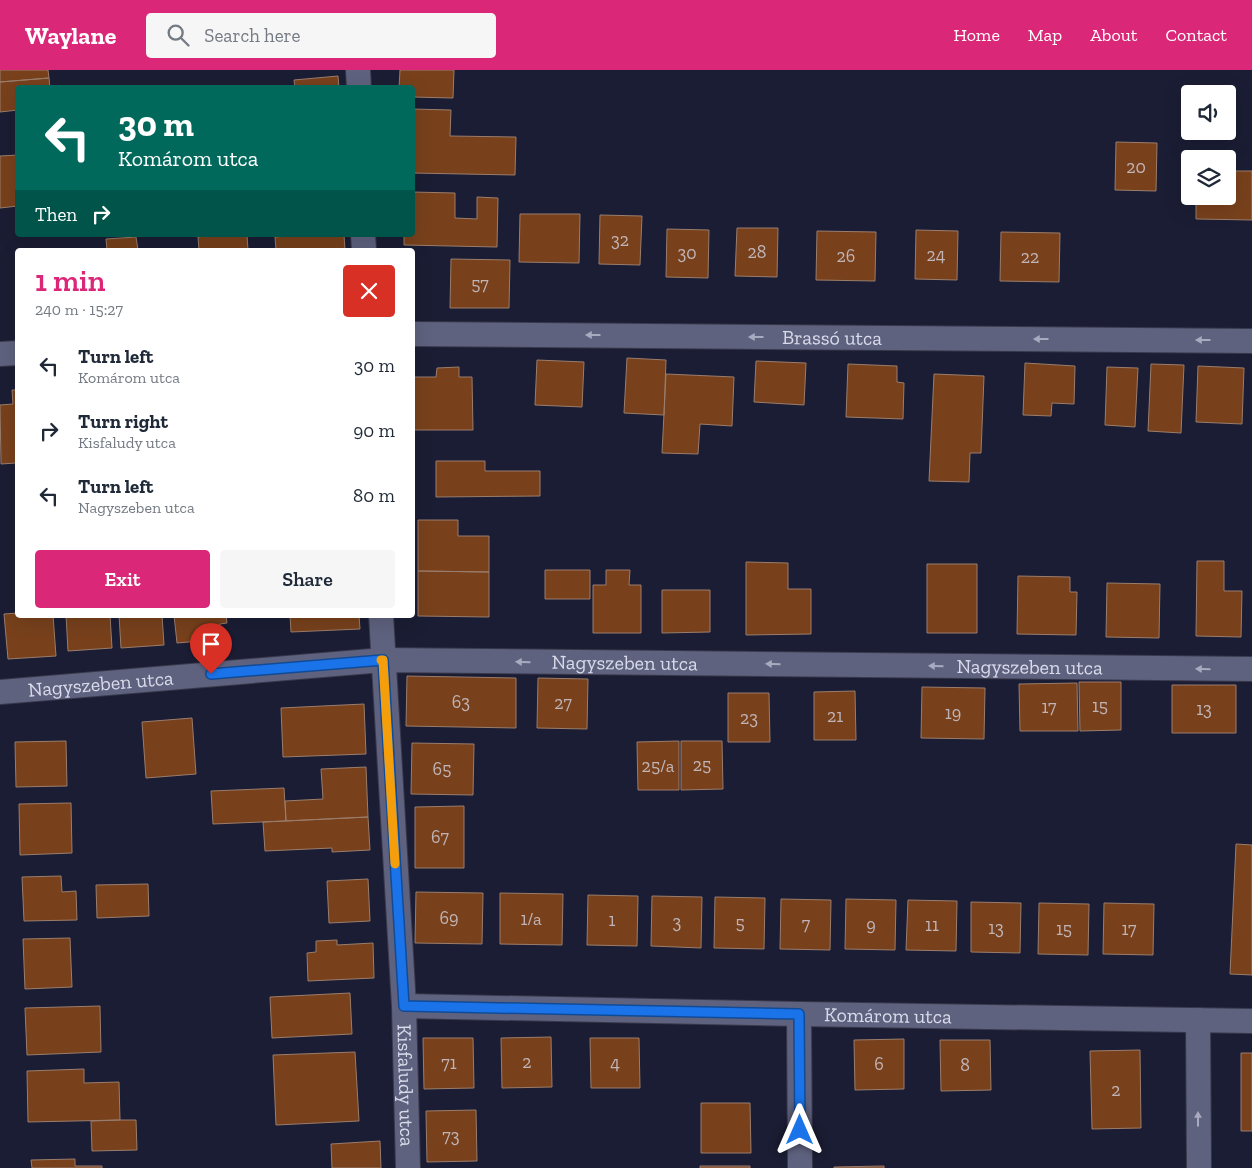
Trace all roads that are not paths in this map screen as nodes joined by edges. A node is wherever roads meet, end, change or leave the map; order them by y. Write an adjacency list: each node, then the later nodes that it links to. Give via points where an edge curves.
1 (358, 70): 2 (street)
2 (359, 85)
3 (415, 334): 4 (street, Brassó utca, one-way to 3)
4 (1252, 341)
5 (15, 353): 6 (street)
6 (0, 354)
7 (381, 618): 8 (street, Kisfaludy utca)
8 (383, 660): 9 (street, Nagyszeben utca, one-way to 8); 10 (street, Nagyszeben utca); 11 (street, Kisfaludy utca)
9 (1252, 669)
10 (0, 692)
11 (404, 1006): 12 (street, Komárom utca); 15 (street, Kisfaludy utca)
12 (799, 1014): 13 (street, Komárom utca); 16 (street)
13 (1198, 1020): 14 (street, Komárom utca); 17 (street, one-way to 13)
14 (1252, 1021)
15 (408, 1168)
16 (800, 1168)
17 (1198, 1168)

